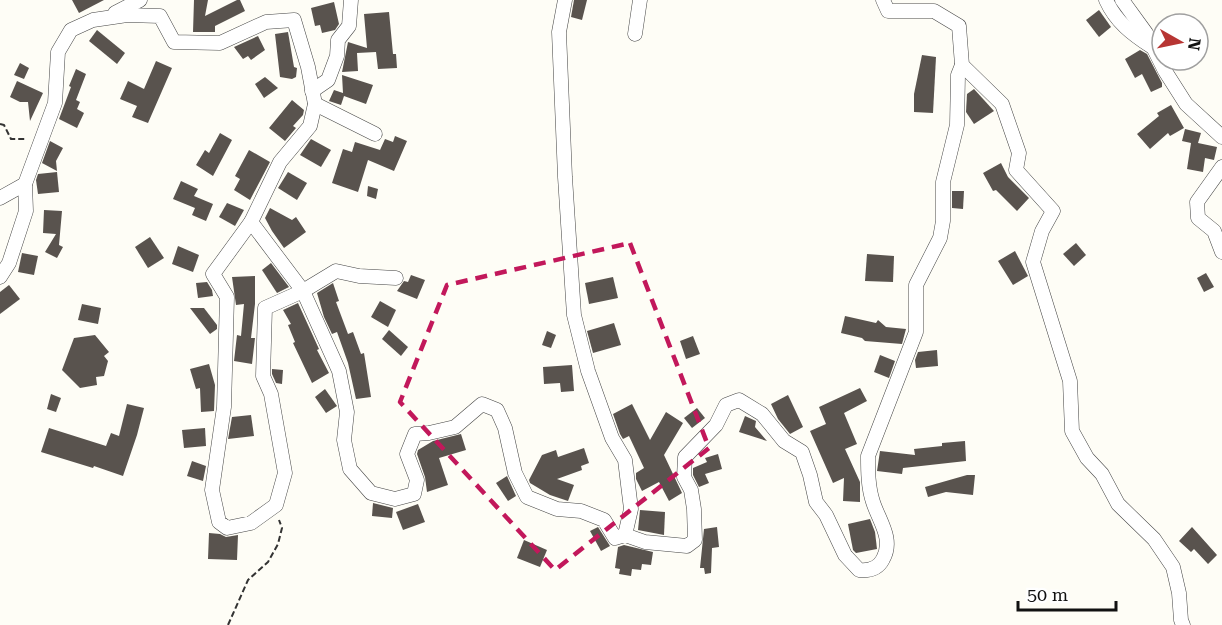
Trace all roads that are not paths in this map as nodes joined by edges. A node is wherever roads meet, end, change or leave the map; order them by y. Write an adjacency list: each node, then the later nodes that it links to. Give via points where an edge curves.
1 (140, 0): 8 (street)
2 (351, 0): 14 (street, via 349,26 338,40 337,56 327,80)
3 (565, 0): 25 (street, via 560,32 574,315 588,370 612,438 625,460 631,508)
4 (640, 0): 9 (street)
5 (883, 0): 12 (street, via 888,11 934,11 959,26)
6 (1106, 0): 11 (street, via 1113,15)
7 (1122, 0): 10 (street)
8 (105, 18): 14 (street, via 160,16 174,42 220,43 266,22 294,20); 18 (street, via 71,30 58,52 55,103)
9 (634, 34)
10 (1150, 40)
11 (1150, 45)
12 (962, 65): 25 (street, via 957,83 957,125 943,182 940,238 916,285 916,332 868,456 873,502 885,532 887,550 881,563 870,571 859,570 845,555 816,501 802,452 784,441 762,414 739,400 726,405 716,424 685,457 684,477 691,490 695,540 687,546 664,545); 26 (street, via 1002,105 1019,153 1016,170 1053,211 1033,262 1070,381 1072,431 1118,504 1154,539 1173,567)
13 (1166, 72): 16 (street, via 1186,104)
14 (313, 98): 15 (street); 20 (street, via 310,126 280,162)
15 (375, 134)
16 (1222, 137)
17 (1222, 167): 21 (street, via 1197,202 1198,218 1214,231)
18 (25, 184): 19 (street); 22 (street, via 26,211 9,263)
19 (0, 198)
20 (251, 222): 24 (street); 24 (street, via 213,274 227,297 224,407 212,490 219,522 227,528 251,523 276,505 285,473 271,394 263,376 265,308)
21 (1222, 252)
22 (0, 277)
23 (396, 278): 24 (street, via 336,271)
24 (303, 291): 25 (street, via 339,371 347,412 344,440 350,468 371,493 395,500 414,494 417,480 407,454 415,434 455,427 482,404 497,410 515,472 527,497 557,509 581,511 604,520 615,538)
25 (625, 535)
26 (1183, 625)

